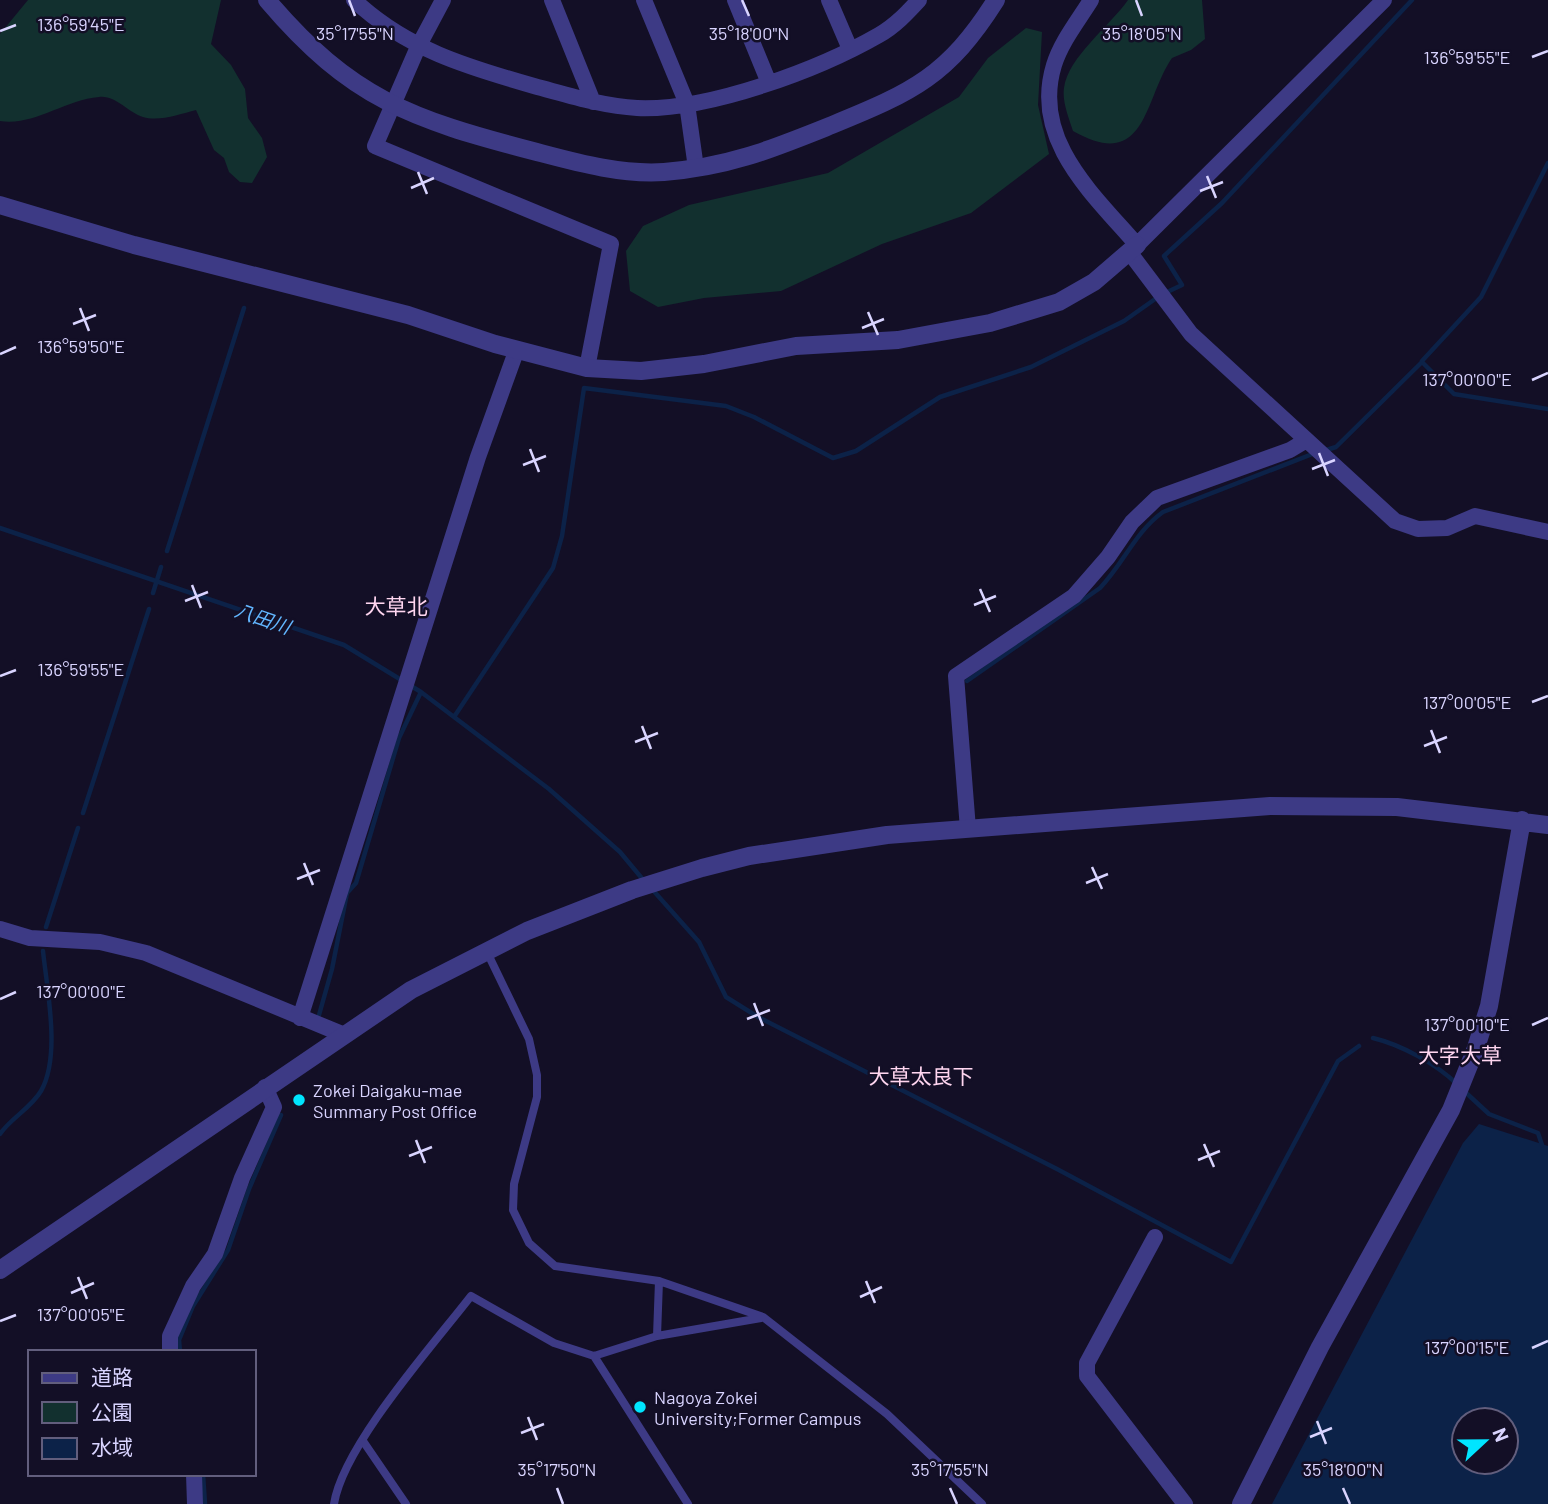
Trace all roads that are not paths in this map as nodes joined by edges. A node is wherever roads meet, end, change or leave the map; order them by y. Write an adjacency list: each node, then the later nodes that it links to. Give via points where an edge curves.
1 (267, 0): 17 (street, via 317,55)
2 (354, 0): 12 (street)
3 (443, 0): 12 (street)
4 (551, 0): 15 (street)
5 (643, 0): 16 (street)
6 (735, 0): 14 (street)
7 (829, 0): 13 (street)
8 (919, 0): 13 (street, via 887,29)
9 (996, 0): 18 (street, via 954,58 910,90 766,152)
10 (1091, 0): 20 (street, via 1054,66 1051,124 1061,152)
11 (1384, 0): 20 (street)
12 (418, 47): 15 (street, via 458,64); 17 (street)
13 (850, 49): 14 (street)
14 (769, 83): 16 (street, via 729,97)
15 (593, 102): 16 (street, via 639,108)
16 (687, 104): 18 (street)
17 (393, 106): 18 (street, via 455,130 597,167 660,172); 22 (street, via 375,146 611,244)
18 (696, 168)
19 (0, 205): 21 (street, via 134,245 408,315)
20 (1133, 249): 22 (street, via 1094,282 1059,302 990,323 898,340 796,346 640,371); 23 (street, via 1191,334)
21 (517, 349): 22 (street); 30 (street, via 478,457)
22 (587, 368)
23 (1305, 441): 24 (street, via 1395,521 1418,529 1447,528 1475,516); 27 (street, via 1157,498 1132,522 1074,596 956,676)
24 (1548, 532)
25 (1521, 820): 26 (street); 27 (street, via 1397,807 1270,806); 48 (street, via 1489,1006 1451,1110 1320,1347)
26 (1548, 825)
27 (968, 829): 29 (street, via 887,835 749,856 632,890 527,931)
28 (0, 929): 30 (street, via 30,938 100,942 146,953)
29 (487, 952): 31 (street, via 411,990); 35 (lane, via 529,1039 537,1075 537,1097 514,1184 513,1210 529,1243 555,1266)
30 (300, 1018): 31 (street)
31 (342, 1034): 32 (street)
32 (265, 1087): 34 (street); 38 (street, via 274,1107 215,1254 193,1286 170,1336)
33 (1155, 1237): 47 (street, via 1087,1363 1087,1376)
34 (0, 1270)
35 (659, 1282): 36 (lane); 37 (lane)
36 (763, 1317): 37 (lane); 46 (lane, via 887,1414)
37 (657, 1336): 39 (lane)
38 (170, 1350)
39 (594, 1356): 40 (lane, via 554,1343 471,1296); 45 (lane)
40 (363, 1441): 43 (lane); 44 (lane)
41 (194, 1476): 42 (street)
42 (195, 1504)
43 (334, 1504)
44 (407, 1504)
45 (688, 1504)
46 (982, 1504)
47 (1185, 1504)
48 (1241, 1504)

